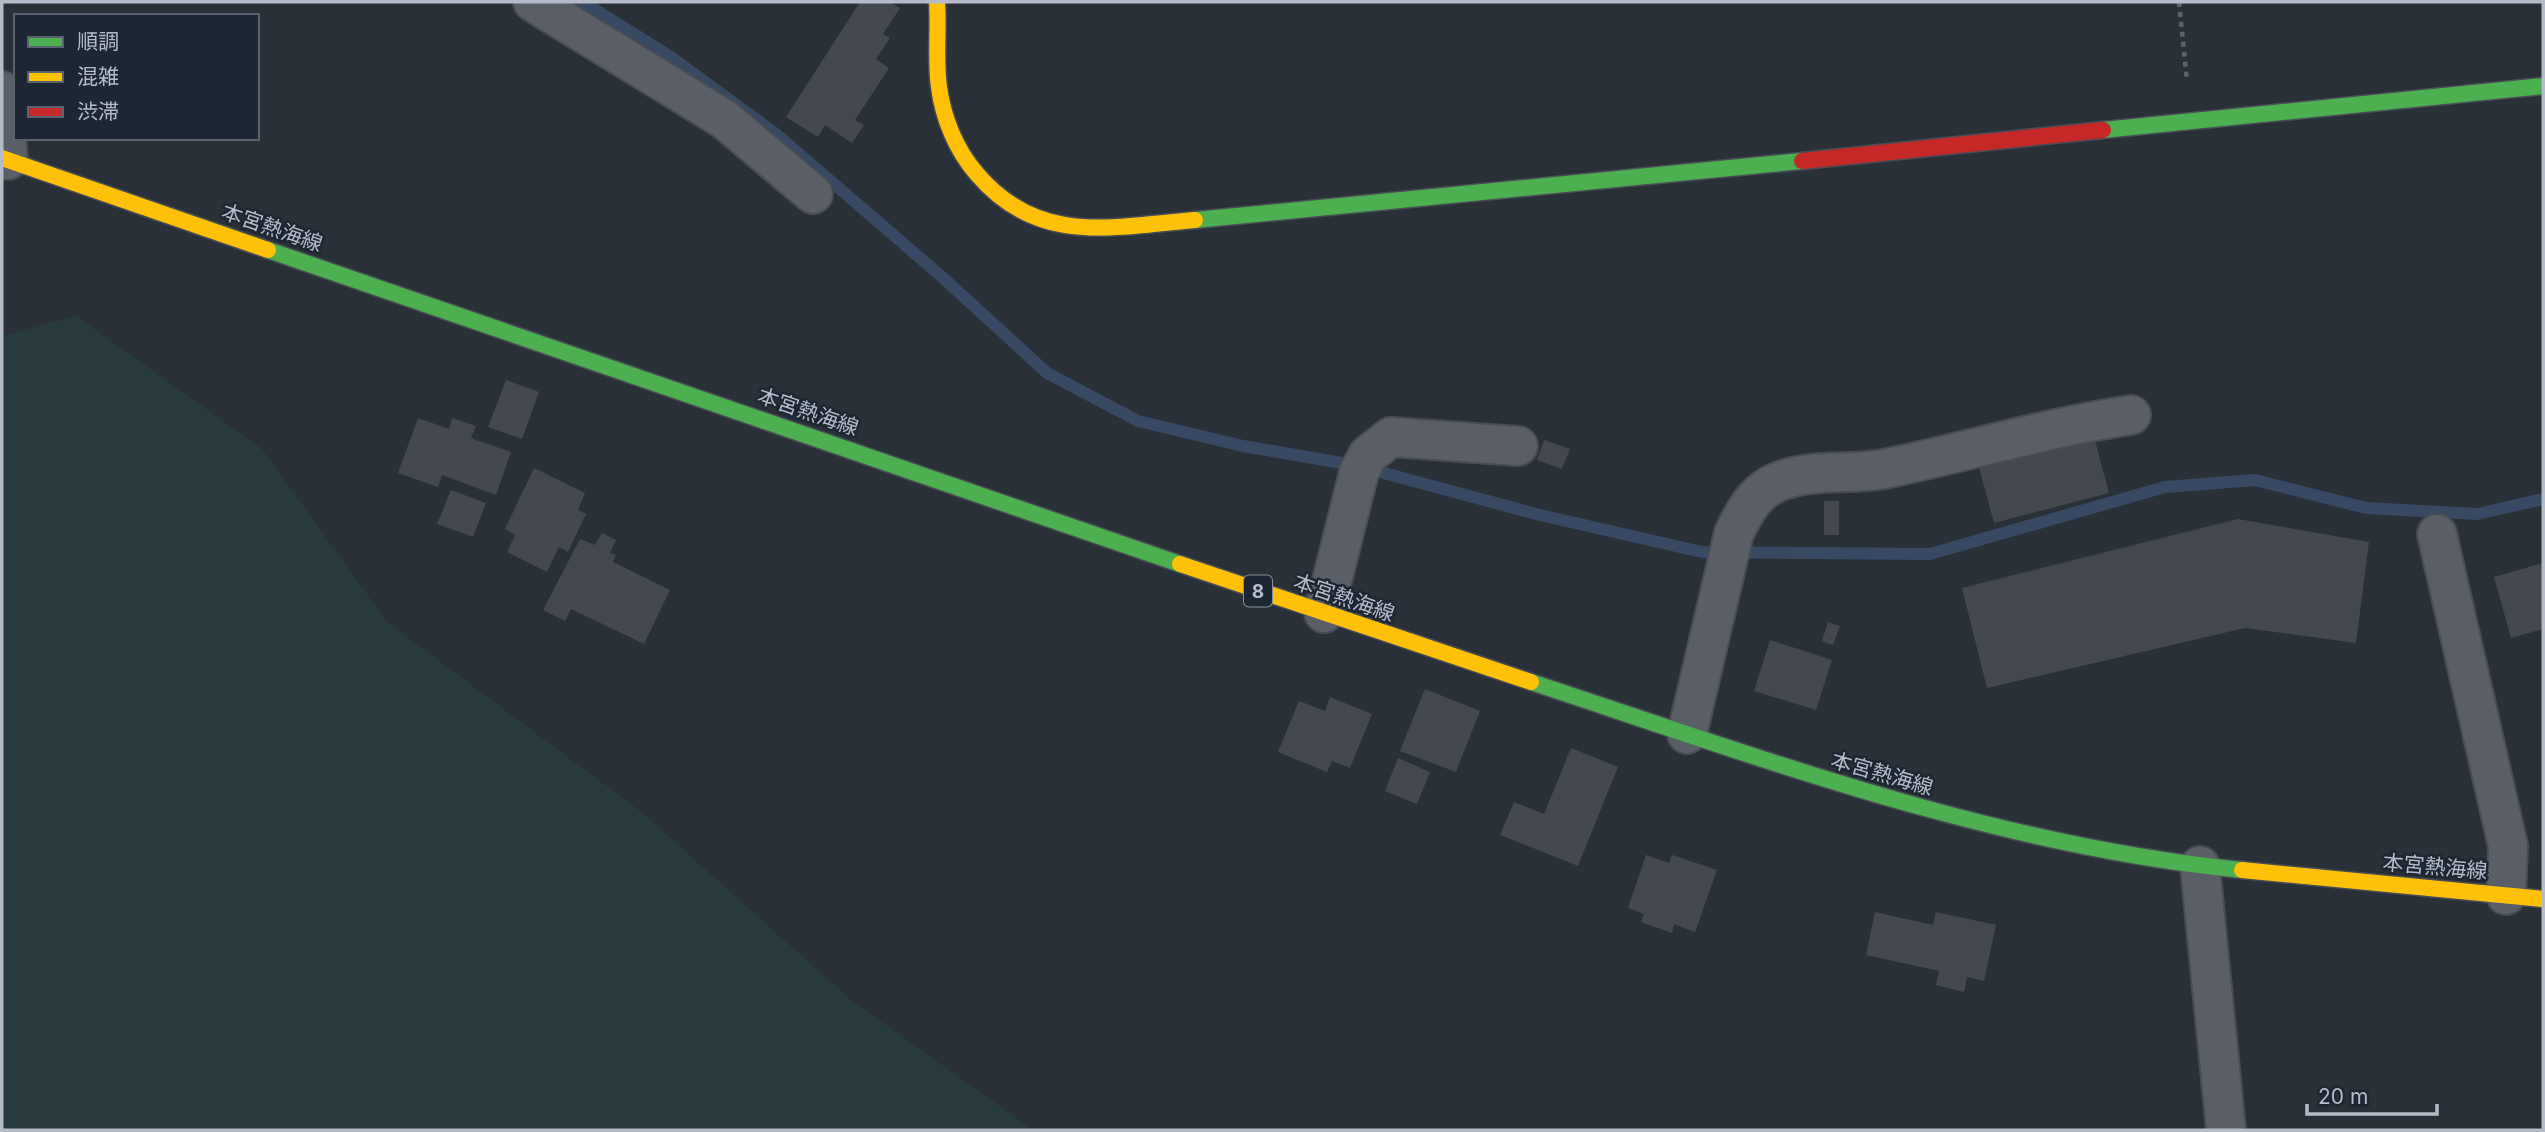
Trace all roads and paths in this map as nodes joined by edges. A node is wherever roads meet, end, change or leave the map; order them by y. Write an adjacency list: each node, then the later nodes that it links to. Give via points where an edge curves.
1 (533, 2): 8 (street, via 724,119)
2 (937, 2): 6 (main road, via 939,89 958,150 996,196 1021,212 1066,227 1330,208)
3 (2179, 2): 6 (path)
4 (2543, 86): 6 (main road)
5 (2, 91): 7 (street)
6 (2191, 121)
7 (5, 159): 12 (main road, 本宮熱海線 / 8)
8 (813, 194)
9 (2131, 415): 13 (street, via 1886,469 1824,471 1781,480 1748,502 1734,533)
10 (1518, 446): 12 (street, via 1391,437 1363,463)
11 (2437, 534): 15 (street, via 2508,846)
12 (1324, 613): 13 (main road, 本宮熱海線 / 8)
13 (1687, 734): 14 (main road, 本宮熱海線 / 8, via 1853,789 2045,839)
14 (2200, 866): 15 (main road, 本宮熱海線 / 8); 17 (street)
15 (2506, 895): 16 (main road, 本宮熱海線 / 8)
16 (2543, 899)
17 (2226, 1130)

